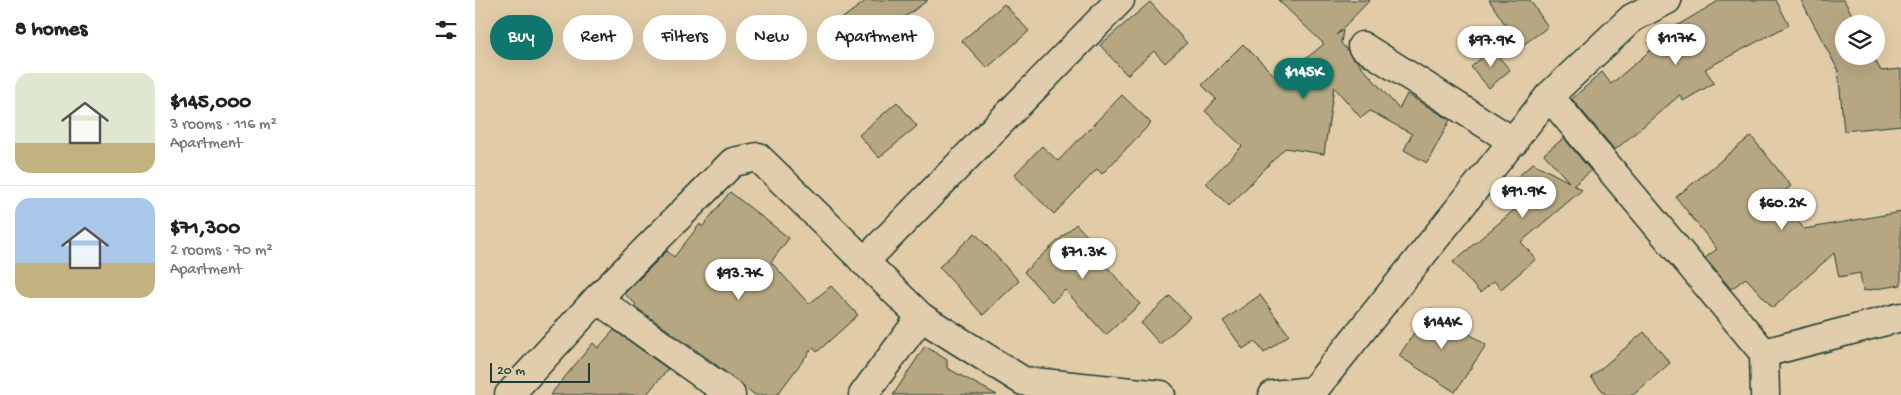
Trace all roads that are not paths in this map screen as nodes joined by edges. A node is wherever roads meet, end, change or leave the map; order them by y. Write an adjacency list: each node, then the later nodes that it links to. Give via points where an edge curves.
1 (1120, 0): 7 (street)
2 (1667, 0): 3 (street)
3 (1628, 9): 5 (street)
4 (1362, 46): 6 (street)
5 (1549, 96): 6 (street); 11 (street)
6 (1514, 142): 12 (street)
7 (864, 262): 8 (street, via 758,157 733,162); 10 (street)
8 (597, 299): 13 (street); 14 (street)
9 (1901, 316): 11 (street)
10 (921, 317): 15 (street); 16 (street, via 1023,381)
11 (1764, 354): 18 (street)
12 (1315, 393): 17 (street)
13 (509, 395)
14 (731, 395)
15 (863, 395)
16 (1161, 395)
17 (1273, 395)
18 (1765, 395)

